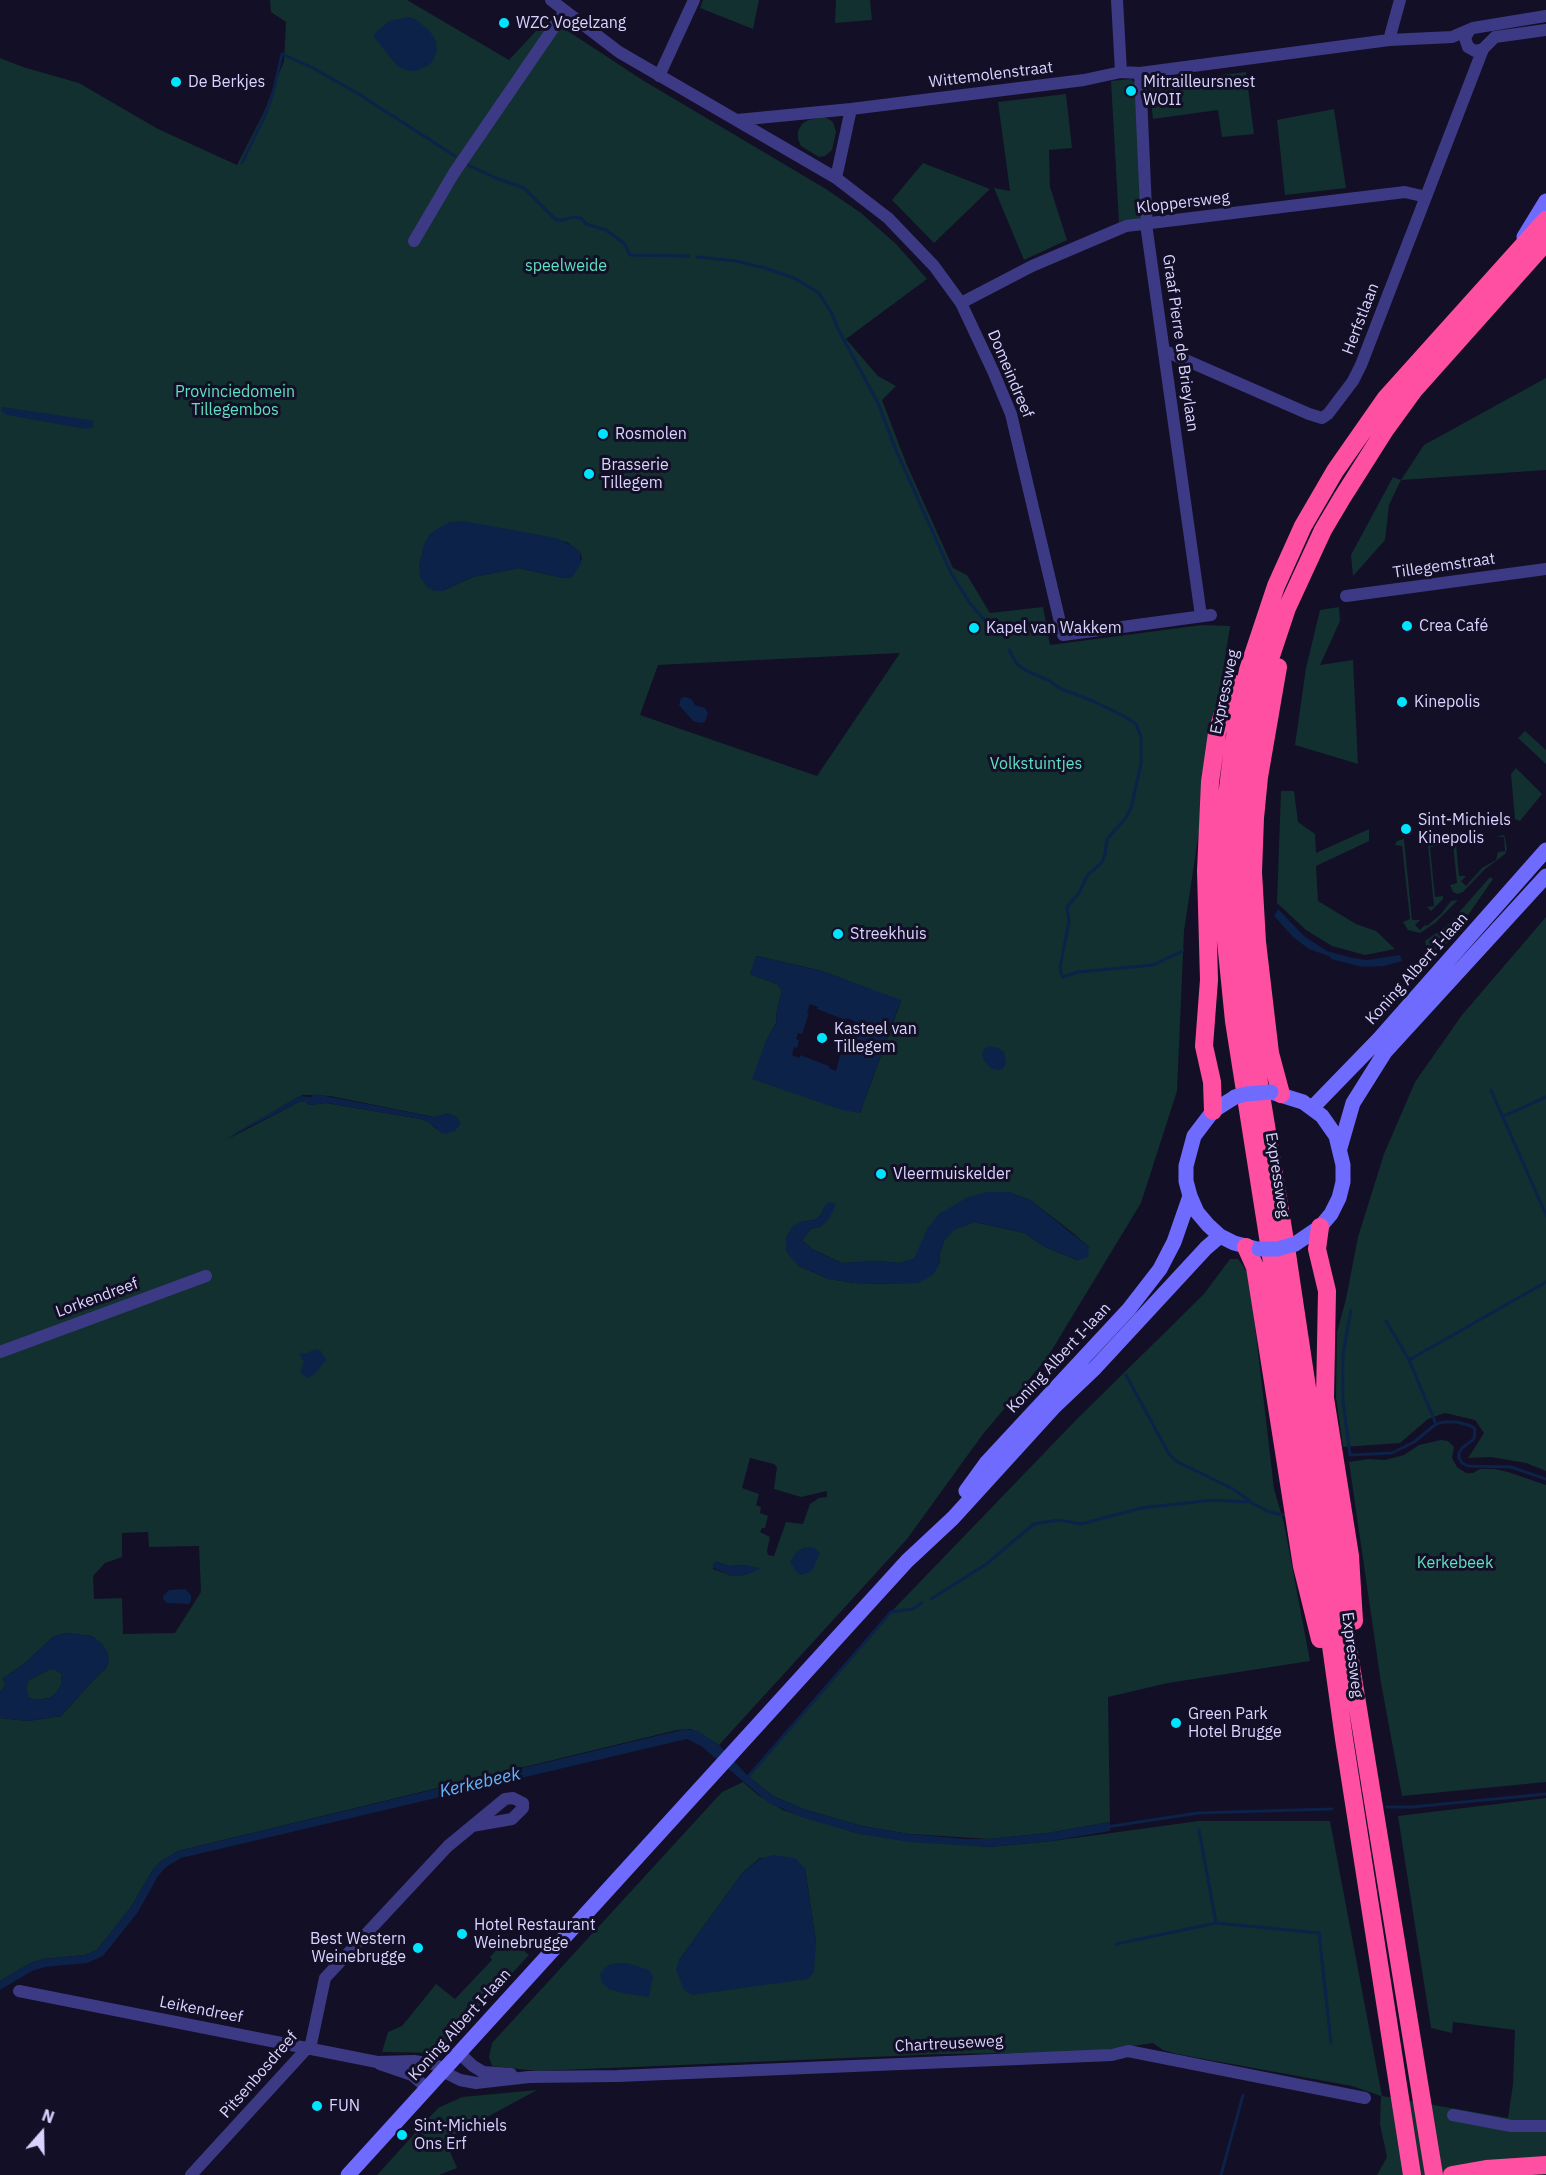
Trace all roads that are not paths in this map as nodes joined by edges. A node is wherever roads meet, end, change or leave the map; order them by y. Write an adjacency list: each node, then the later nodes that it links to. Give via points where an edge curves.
1 (551, 0): 5 (street)
2 (694, 0): 14 (street)
3 (1117, 0): 12 (street)
4 (1400, 0): 10 (street)
5 (564, 11): 14 (street); 22 (street)
6 (1546, 16): 7 (street, Wittemolenstraat)
7 (1475, 30): 9 (street, Wittemolenstraat); 11 (street, via 1465,38); 11 (street, Herfstlaan, via 1487,33)
8 (1546, 30): 11 (street, via 1495,37)
9 (1452, 37): 10 (street, Wittemolenstraat); 11 (street, Wittemolenstraat)
10 (1389, 40): 13 (street, Wittemolenstraat)
11 (1477, 46): 18 (street, Herfstlaan, via 1478,63)
12 (1121, 72): 13 (street, Wittemolenstraat); 15 (street, Wittemolenstraat)
13 (1140, 73): 21 (street, Graaf Pierre de Brieylaan)
14 (659, 76): 16 (street)
15 (851, 109): 16 (street, Wittemolenstraat); 17 (street)
16 (737, 120): 17 (street, Domeindreef)
17 (836, 178): 27 (street, Domeindreef, via 903,232)
18 (1426, 197): 21 (street, Kloppersweg, via 1409,192); 28 (street, Herfstlaan, via 1361,365 1353,381 1322,418)
19 (1546, 201): 25 (main road, Expressweg)
20 (1546, 220): 25 (highway, Expressweg)
21 (1148, 224): 27 (street, Kloppersweg, via 1126,226); 28 (street, Graaf Pierre de Brieylaan)
22 (414, 241)
23 (1546, 242): 26 (highway, Expressweg)
24 (1546, 248): 26 (main road, Expressweg)
25 (1512, 256): 33 (highway, Expressweg, via 1386,398 1335,471 1290,553)
26 (1514, 277): 32 (highway, Expressweg, via 1443,355 1385,430 1323,530)
27 (961, 303): 31 (street, Domeindreef, via 1014,423 1063,634)
28 (1165, 351): 31 (street, Graaf Pierre de Brieylaan)
29 (1546, 569): 30 (street, Tillegemstraat)
30 (1346, 596)
31 (1206, 615)
32 (1278, 635): 36 (highway, via 1278,670 1260,777 1253,872 1257,942); 47 (highway, Expressweg, via 1247,746 1238,826 1238,883 1248,1016)
33 (1248, 670): 38 (highway, via 1223,713 1210,782 1206,860 1209,980 1204,1046); 48 (highway, Expressweg, via 1224,821 1222,872 1229,981)
34 (1546, 850): 37 (main road, Koning Albert I-laan, via 1379,1039)
35 (1546, 876): 39 (main road, Koning Albert I-laan, via 1385,1052 1353,1103)
36 (1276, 1093): 37 (main road, Koning Albert I-laan); 38 (main road, Koning Albert I-laan, bridge, via 1235,1097)
37 (1312, 1108): 39 (main road, Koning Albert I-laan, via 1329,1126)
38 (1213, 1111): 40 (main road, Koning Albert I-laan, via 1188,1150 1186,1181)
39 (1340, 1148): 41 (main road, Koning Albert I-laan, via 1343,1182 1331,1214)
40 (1190, 1196): 42 (main road, Koning Albert I-laan, via 1202,1218); 46 (main road, Koning Albert I-laan, via 1160,1269 1129,1309 987,1462)
41 (1320, 1227): 43 (main road, Koning Albert I-laan, bridge, via 1294,1244 1277,1249); 47 (highway, via 1317,1249 1327,1291 1325,1398 1350,1556)
42 (1220, 1236): 43 (main road, Koning Albert I-laan); 46 (main road, Koning Albert I-laan)
43 (1252, 1248): 48 (highway, via 1302,1566)
44 (206, 1276): 45 (street, Lorkendreef)
45 (0, 1352)
46 (936, 1532): 52 (main road, Koning Albert I-laan)
47 (1353, 1674): 64 (highway, Expressweg)
48 (1338, 1698): 63 (highway, Expressweg)
49 (472, 1826): 51 (street, Pitsenbosdreef, via 448,1846 325,1978)
50 (19, 1991): 51 (street, Leikendreef)
51 (307, 2049): 53 (street, Leikendreef); 61 (street, Pitsenbosdreef)
52 (459, 2053): 54 (main road, Koning Albert I-laan); 55 (street, Chartreuseweg, via 483,2072)
53 (377, 2061): 54 (street, Leikendreef, via 414,2061); 56 (street, Leikendreef, via 412,2075)
54 (444, 2070): 55 (street, Chartreuseweg, via 460,2080 476,2083); 56 (main road, Koning Albert I-laan)
55 (529, 2077): 57 (street, Chartreuseweg, via 1112,2055 1128,2051)
56 (427, 2088): 62 (main road, Koning Albert I-laan)
57 (1365, 2098)
58 (1453, 2115): 59 (street, via 1511,2126)
59 (1546, 2126)
60 (1546, 2165): 65 (highway)
61 (191, 2175)
62 (348, 2175)
63 (1412, 2175)
64 (1434, 2175)
65 (1452, 2175)

